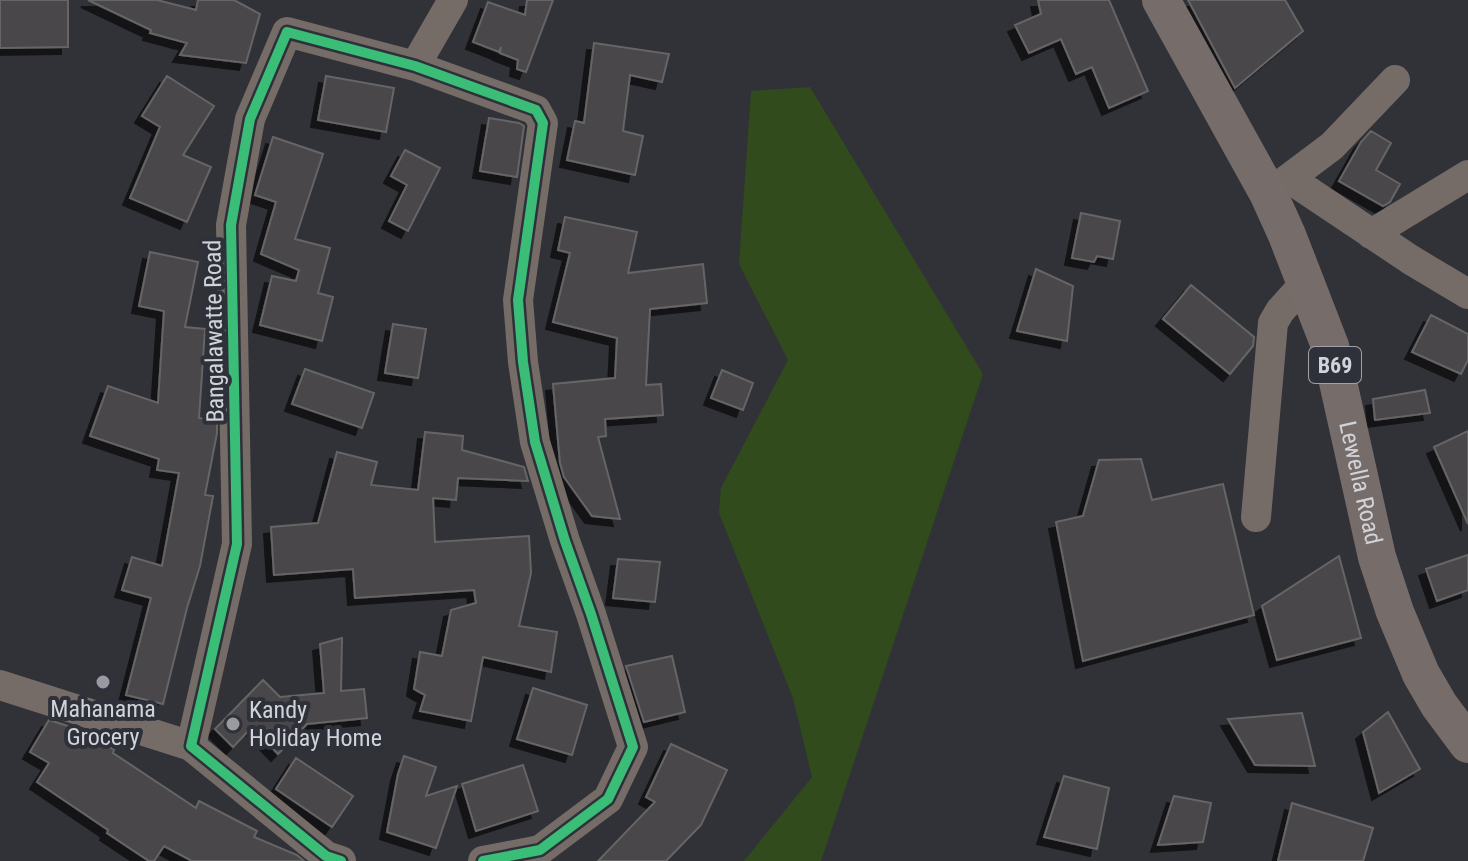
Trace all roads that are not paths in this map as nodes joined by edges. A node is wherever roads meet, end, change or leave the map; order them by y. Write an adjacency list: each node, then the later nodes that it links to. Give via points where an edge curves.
1 (453, 0): 3 (street)
2 (1161, 0): 6 (main road, Lewella Road / B69)
3 (415, 66): 13 (street, Bangalawatte Road, via 287,32 250,119 231,225 237,544); 15 (street, Bangalawatte Road, via 536,110 543,123 518,300 523,362 535,442 633,747 608,799 540,850)
4 (1395, 80): 6 (street, via 1332,146)
5 (1468, 175): 7 (street)
6 (1279, 186): 7 (street); 8 (main road, Lewella Road / B69)
7 (1371, 234): 9 (street)
8 (1305, 283): 10 (street, via 1273,323); 12 (main road, Lewella Road / B69, via 1330,346 1377,557 1399,622 1421,674)
9 (1468, 294)
10 (1256, 517)
11 (0, 685): 13 (street)
12 (1468, 744)
13 (191, 746): 14 (street, via 326,856)
14 (341, 861)
15 (483, 861)

